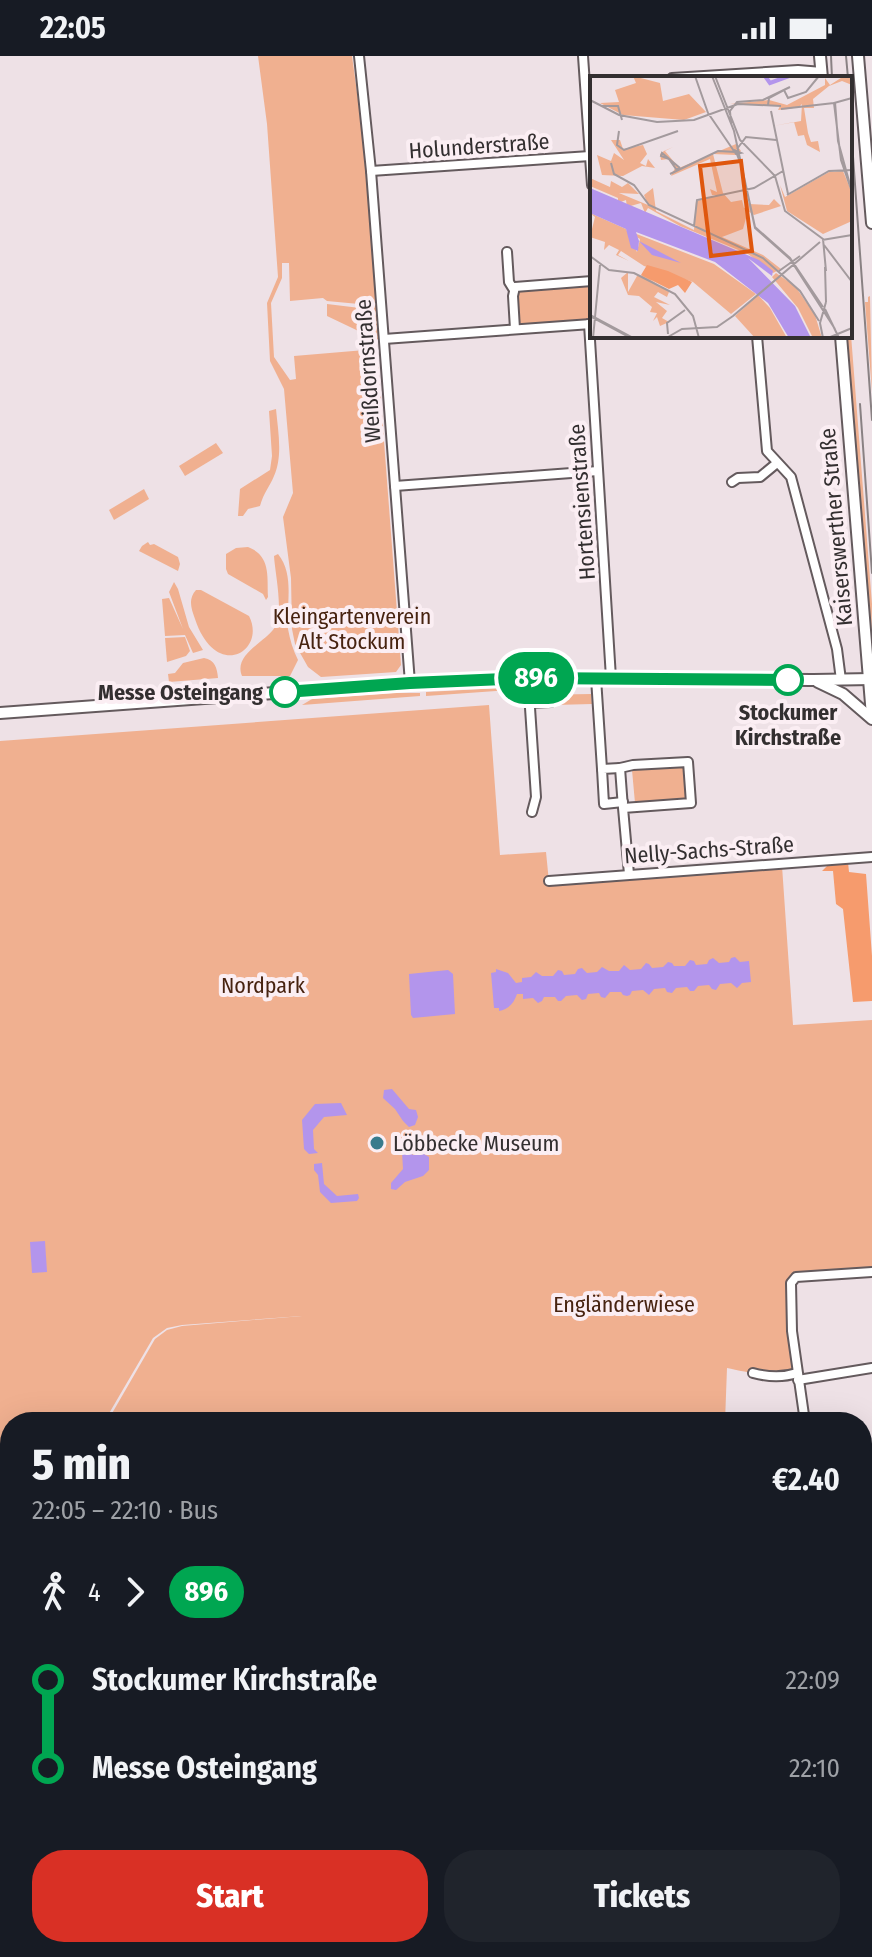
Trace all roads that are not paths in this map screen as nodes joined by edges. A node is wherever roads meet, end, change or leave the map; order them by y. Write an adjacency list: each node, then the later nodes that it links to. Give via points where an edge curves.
1 (359, 56): 9 (street, Weißdornstraße)
2 (583, 56): 7 (street)
3 (820, 56): 5 (street)
4 (858, 56): 10 (street)
5 (822, 75): 6 (street, via 798,70)
6 (737, 76)
7 (589, 83): 8 (street)
8 (590, 156): 9 (street, Holunderstraße)
9 (371, 171): 19 (street, Weißdornstraße)
10 (872, 223)
11 (507, 252): 13 (street)
12 (590, 281): 13 (street)
13 (514, 290): 15 (street)
14 (590, 324): 15 (street)
15 (515, 329): 19 (street)
16 (591, 338): 21 (street, Hortensienstraße)
17 (757, 338): 20 (street, via 767,451)
18 (841, 338): 27 (street, Kaiserswerther Straße)
19 (384, 339): 23 (street, Weißdornstraße)
20 (777, 463): 22 (street, via 760,477); 29 (street, via 791,477)
21 (598, 471): 23 (street); 26 (street, Hortensienstraße)
22 (732, 482)
23 (395, 486): 30 (street, Weißdornstraße)
24 (528, 678): 25 (street); 30 (street); 33 (street)
25 (596, 678): 26 (street); 37 (street)
26 (611, 678): 28 (street)
27 (870, 679): 29 (street); 35 (street, Kaiserswerther Straße)
28 (814, 680): 29 (street); 31 (street)
29 (844, 680): 31 (street)
30 (410, 683): 34 (street)
31 (829, 687): 35 (street)
32 (551, 702): 33 (street)
33 (529, 703): 39 (street, via 536,797)
34 (0, 713)
35 (872, 717)
36 (620, 768): 37 (street); 38 (street); 38 (street, via 688,762 691,803)
37 (602, 769): 38 (street, via 604,804)
38 (623, 805): 41 (street)
39 (532, 812)
40 (872, 857): 41 (street, Nelly-Sachs-Straße)
41 (629, 874): 42 (street, Nelly-Sachs-Straße)
42 (549, 881)
43 (872, 1272): 46 (street, via 793,1279 790,1304)
44 (872, 1368): 46 (street)
45 (753, 1373): 46 (street)
46 (797, 1376): 47 (street)
47 (803, 1412)

